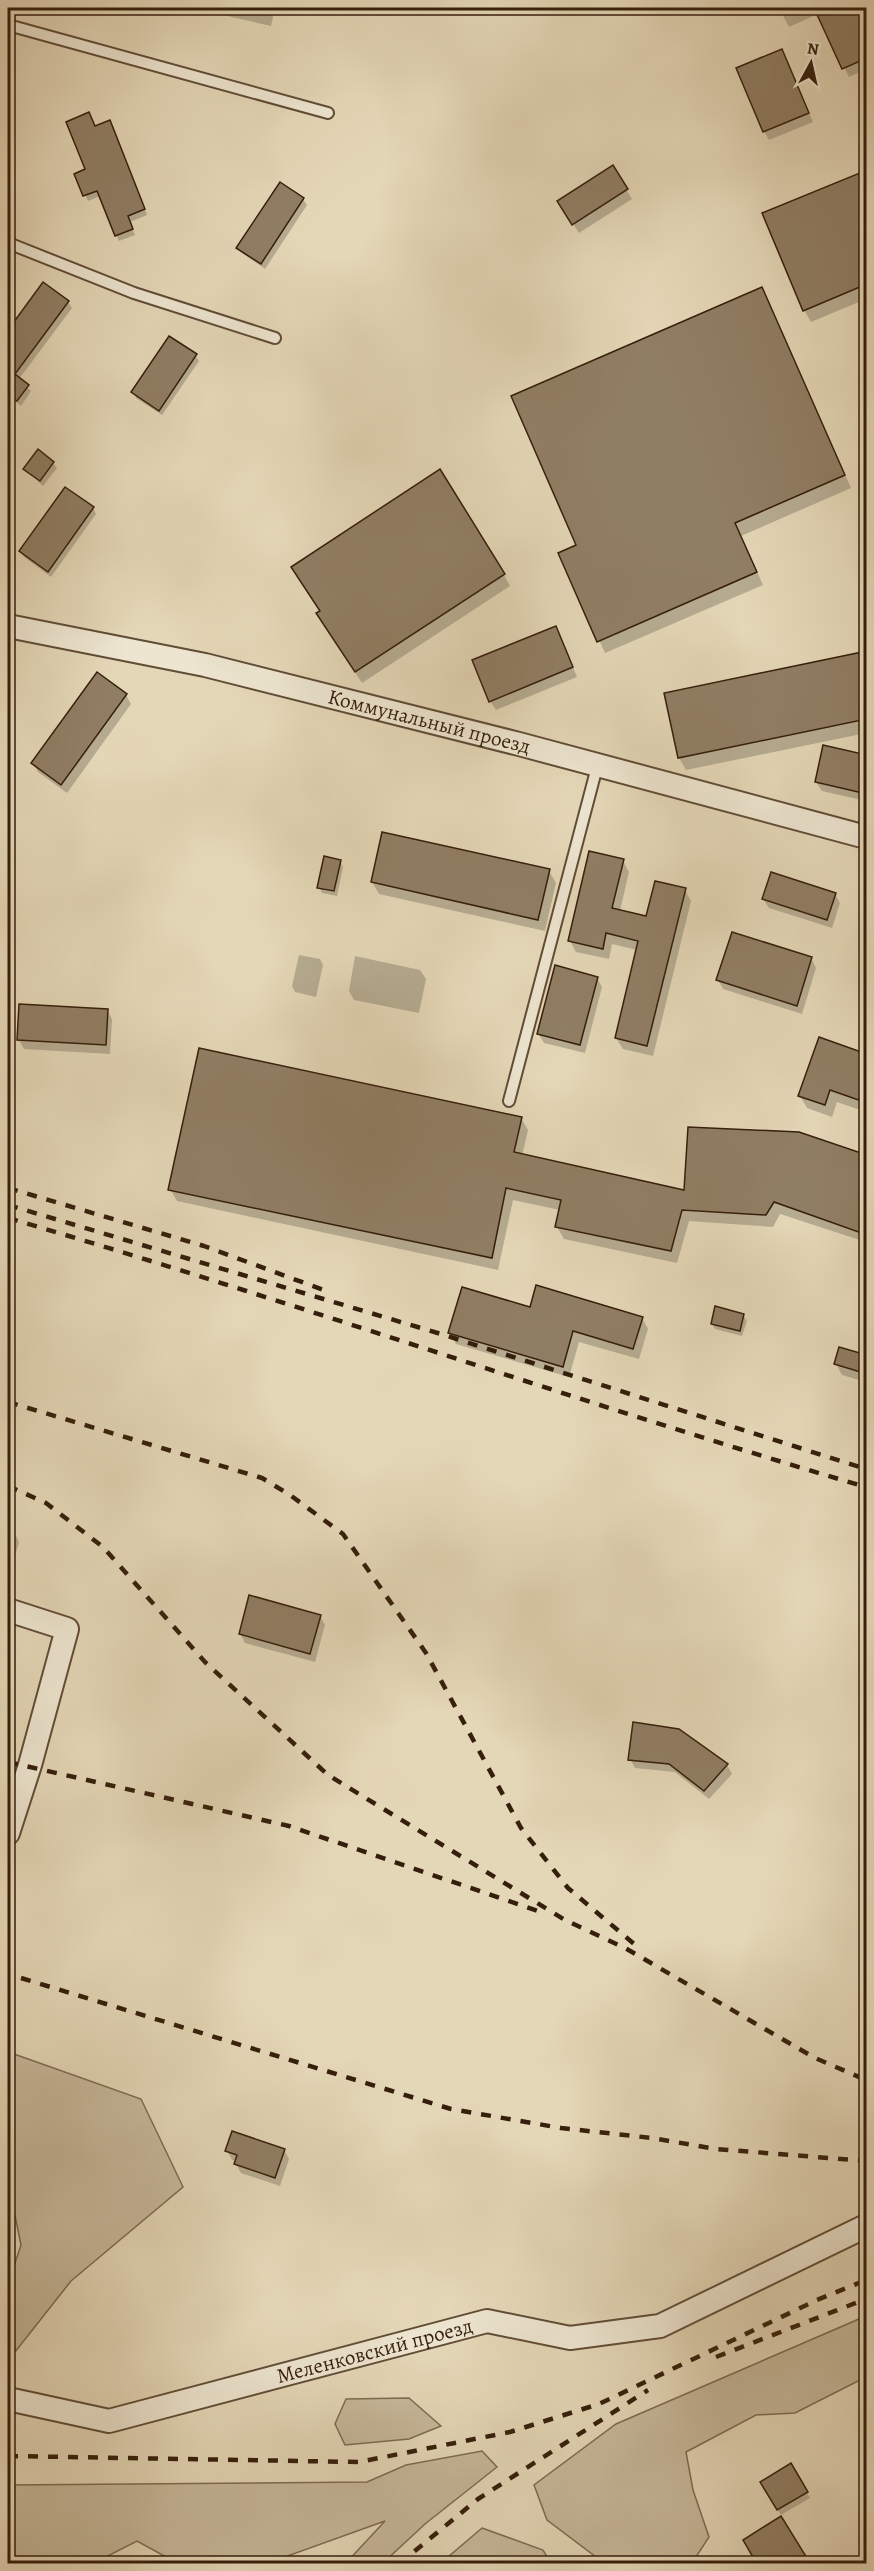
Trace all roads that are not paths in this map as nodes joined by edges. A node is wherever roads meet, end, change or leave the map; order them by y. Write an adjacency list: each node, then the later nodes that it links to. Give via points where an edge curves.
1 (8, 26): 2 (lane)
2 (328, 113)
3 (8, 243): 4 (lane, via 134,293)
4 (275, 339)
5 (8, 626): 6 (street, Коммунальный проезд, via 205,665)
6 (597, 767): 7 (street, Коммунальный проезд); 8 (lane)
7 (860, 834)
8 (509, 1101)
9 (8, 1610): 10 (street, via 67,1629)
10 (8, 1833)
11 (867, 2226): 12 (street, Меленковский проезд, via 660,2326 570,2338 487,2321 109,2421)
12 (8, 2399)

